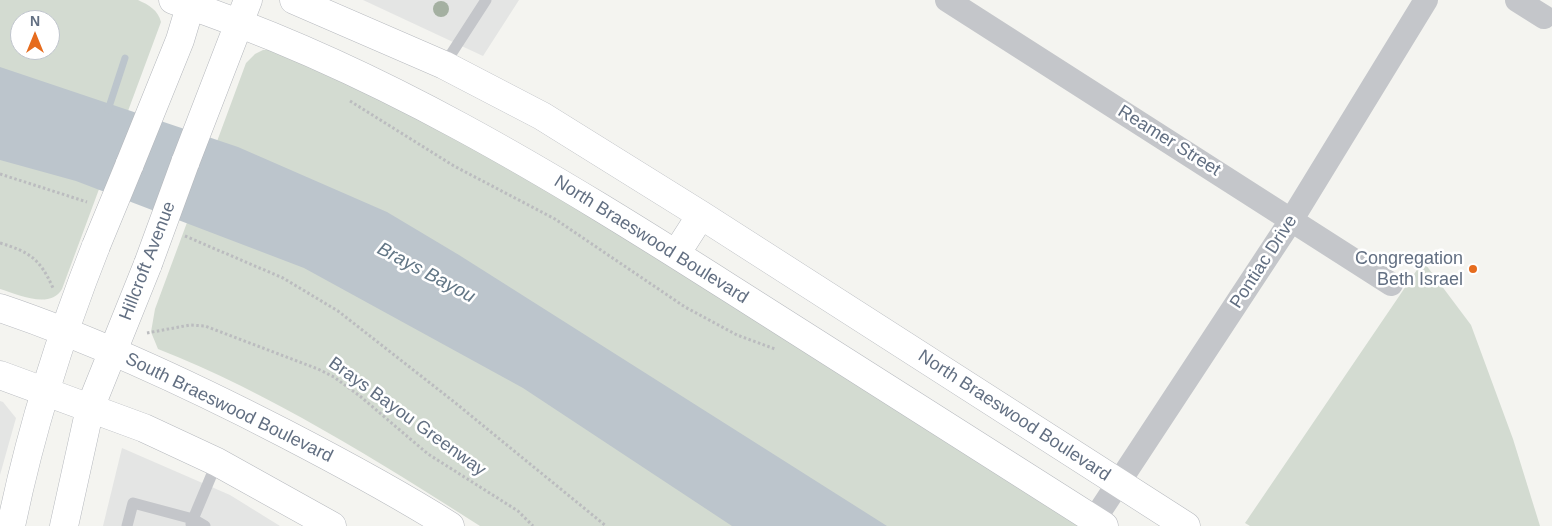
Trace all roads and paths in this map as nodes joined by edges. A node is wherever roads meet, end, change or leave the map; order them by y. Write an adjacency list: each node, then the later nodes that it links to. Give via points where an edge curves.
1 (294, 0): 9 (main road, North Braeswood Boulevard)
2 (486, 0): 9 (lane)
3 (947, 0): 14 (street, Reamer Street)
4 (1426, 0): 14 (street, Pontiac Drive)
5 (1517, 0): 8 (street)
6 (185, 2): 7 (main road, North Braeswood Boulevard); 21 (main road, bridge, via 180,40)
7 (243, 12): 17 (main road, North Braeswood Boulevard, via 299,47 395,92 519,158); 24 (main road, Hillcroft Avenue, bridge)
8 (1544, 17)
9 (444, 65): 13 (main road, North Braeswood Boulevard, via 542,116)
10 (350, 100): 23 (path, via 454,166 554,219 685,307 737,335)
11 (0, 174): 12 (path)
12 (95, 205)
13 (701, 215): 17 (main road); 29 (main road, North Braeswood Boulevard)
14 (1292, 219): 18 (street, Reamer Street); 29 (street, Pontiac Drive)
15 (183, 235): 40 (path, via 283,278 338,311)
16 (0, 243): 19 (path, via 31,255 43,268)
17 (676, 254): 32 (main road, North Braeswood Boulevard)
18 (1391, 284)
19 (53, 290)
20 (0, 308): 21 (main road, South Braeswood Boulevard)
21 (63, 330): 24 (main road, South Braeswood Boulevard); 26 (main road)
22 (141, 335): 39 (path, Brays Bayou Greenway, via 164,328 205,326 318,369 361,397 428,454 518,511)
23 (782, 351)
24 (112, 352): 27 (main road, Hillcroft Avenue); 30 (main road, South Braeswood Boulevard, via 227,404 360,473)
25 (0, 375): 26 (main road)
26 (44, 390): 27 (main road); 33 (main road)
27 (90, 408): 28 (main road, via 144,428); 34 (main road, Hillcroft Avenue)
28 (217, 462): 31 (lane); 37 (main road)
29 (1118, 483): 32 (street, Pontiac Drive); 41 (main road, North Braeswood Boulevard)
30 (412, 517): 38 (main road, South Braeswood Boulevard)
31 (192, 522): 35 (lane, via 133,503); 36 (lane)
32 (1099, 523)
33 (11, 526)
34 (64, 526)
35 (127, 526)
36 (205, 526)
37 (332, 526)
38 (450, 526)
39 (533, 526)
40 (606, 526)
41 (1186, 526)

